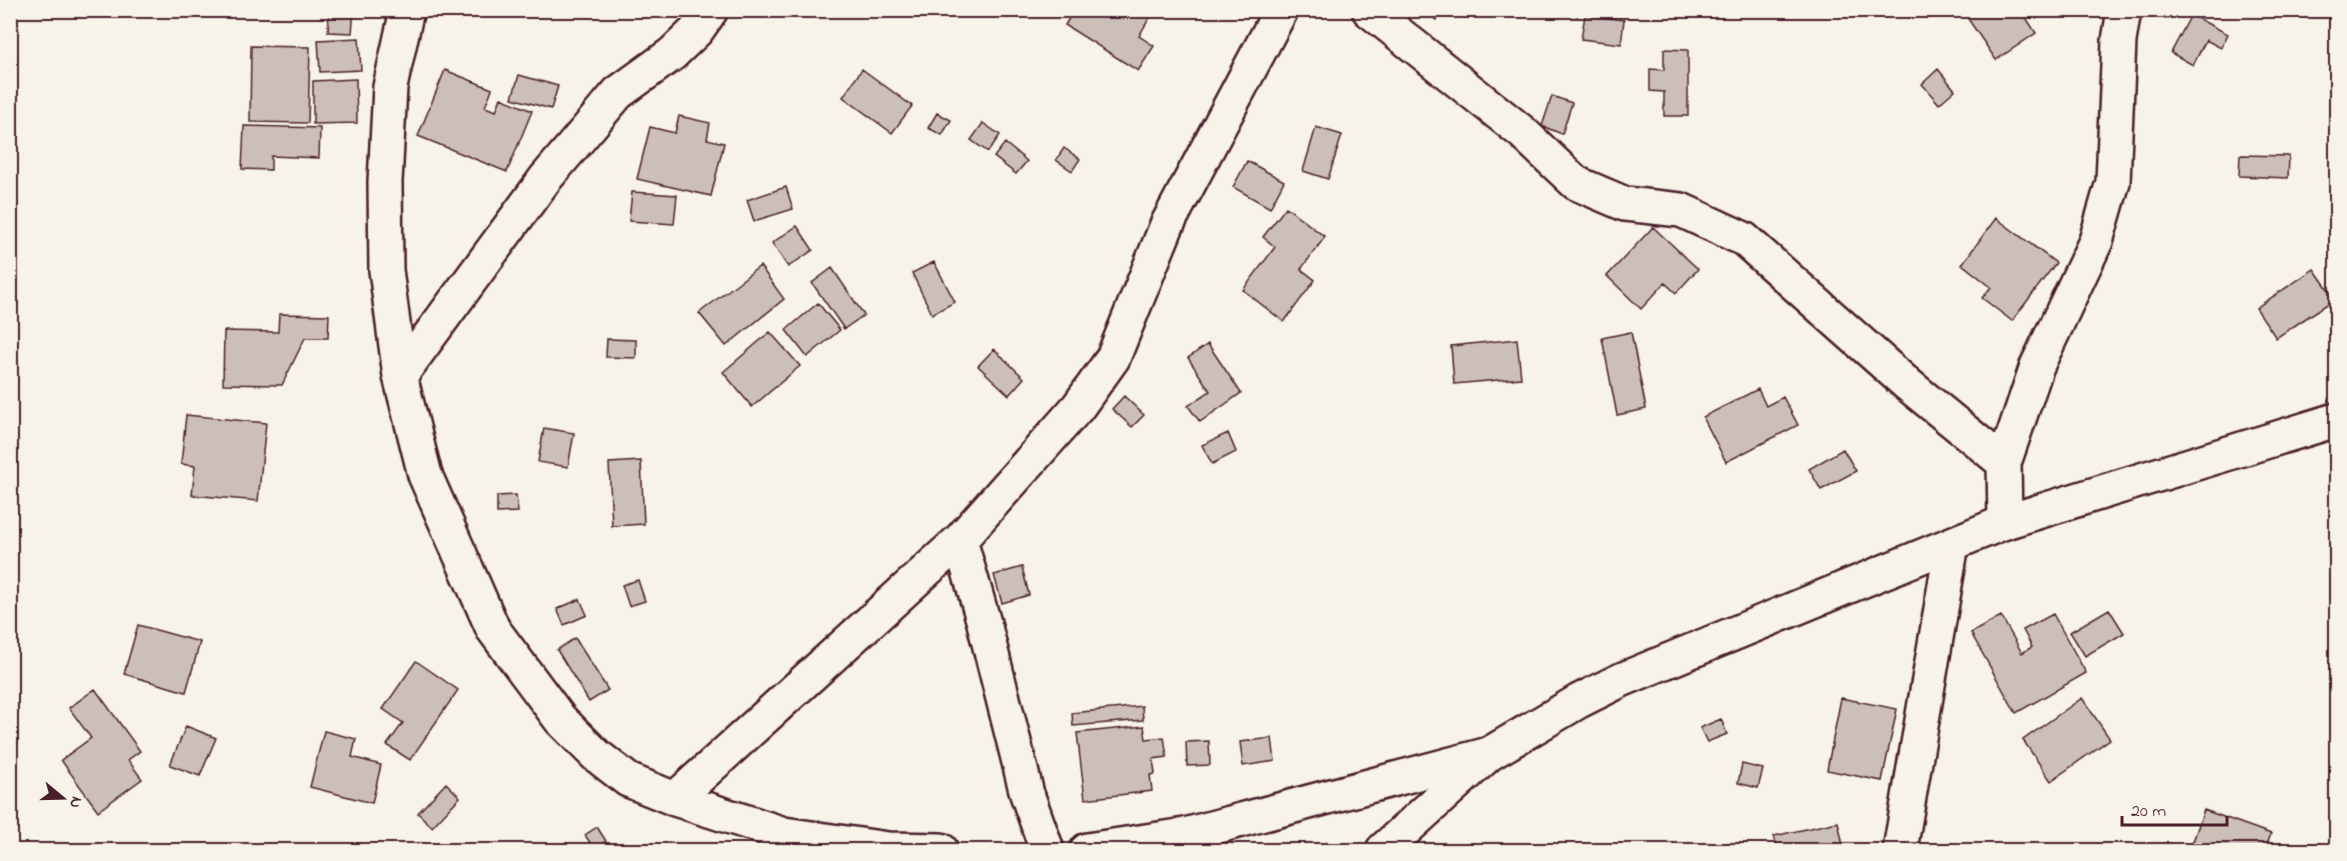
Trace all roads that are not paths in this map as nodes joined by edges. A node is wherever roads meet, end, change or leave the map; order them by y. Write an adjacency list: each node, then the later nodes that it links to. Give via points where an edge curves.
1 (407, 10): 6 (street, via 390,87 385,182 386,270)
2 (711, 10): 6 (street, via 672,54 618,93 545,179)
3 (1281, 10): 10 (street, via 1167,225 1113,358 1078,406)
4 (1368, 10): 8 (street, via 1522,132 1576,183 1625,204 1681,210 1744,239 1906,383)
5 (2124, 10): 8 (street, via 2119,41 2113,182 2096,241 2037,366)
6 (400, 376): 13 (street, via 425,475 493,629 560,719 596,754 628,780)
7 (2337, 420): 9 (street)
8 (2004, 463): 9 (street)
9 (2006, 522): 11 (street)
10 (960, 540): 13 (street); 16 (street, via 1027,794)
11 (1952, 544): 12 (street, via 1621,680); 19 (street)
12 (1489, 754): 17 (street, via 1185,835); 18 (street)
13 (675, 799): 14 (street, via 784,834)
14 (887, 850): 15 (street)
15 (941, 850)
16 (1047, 850)
17 (1087, 850)
18 (1383, 850)
19 (1900, 850)

